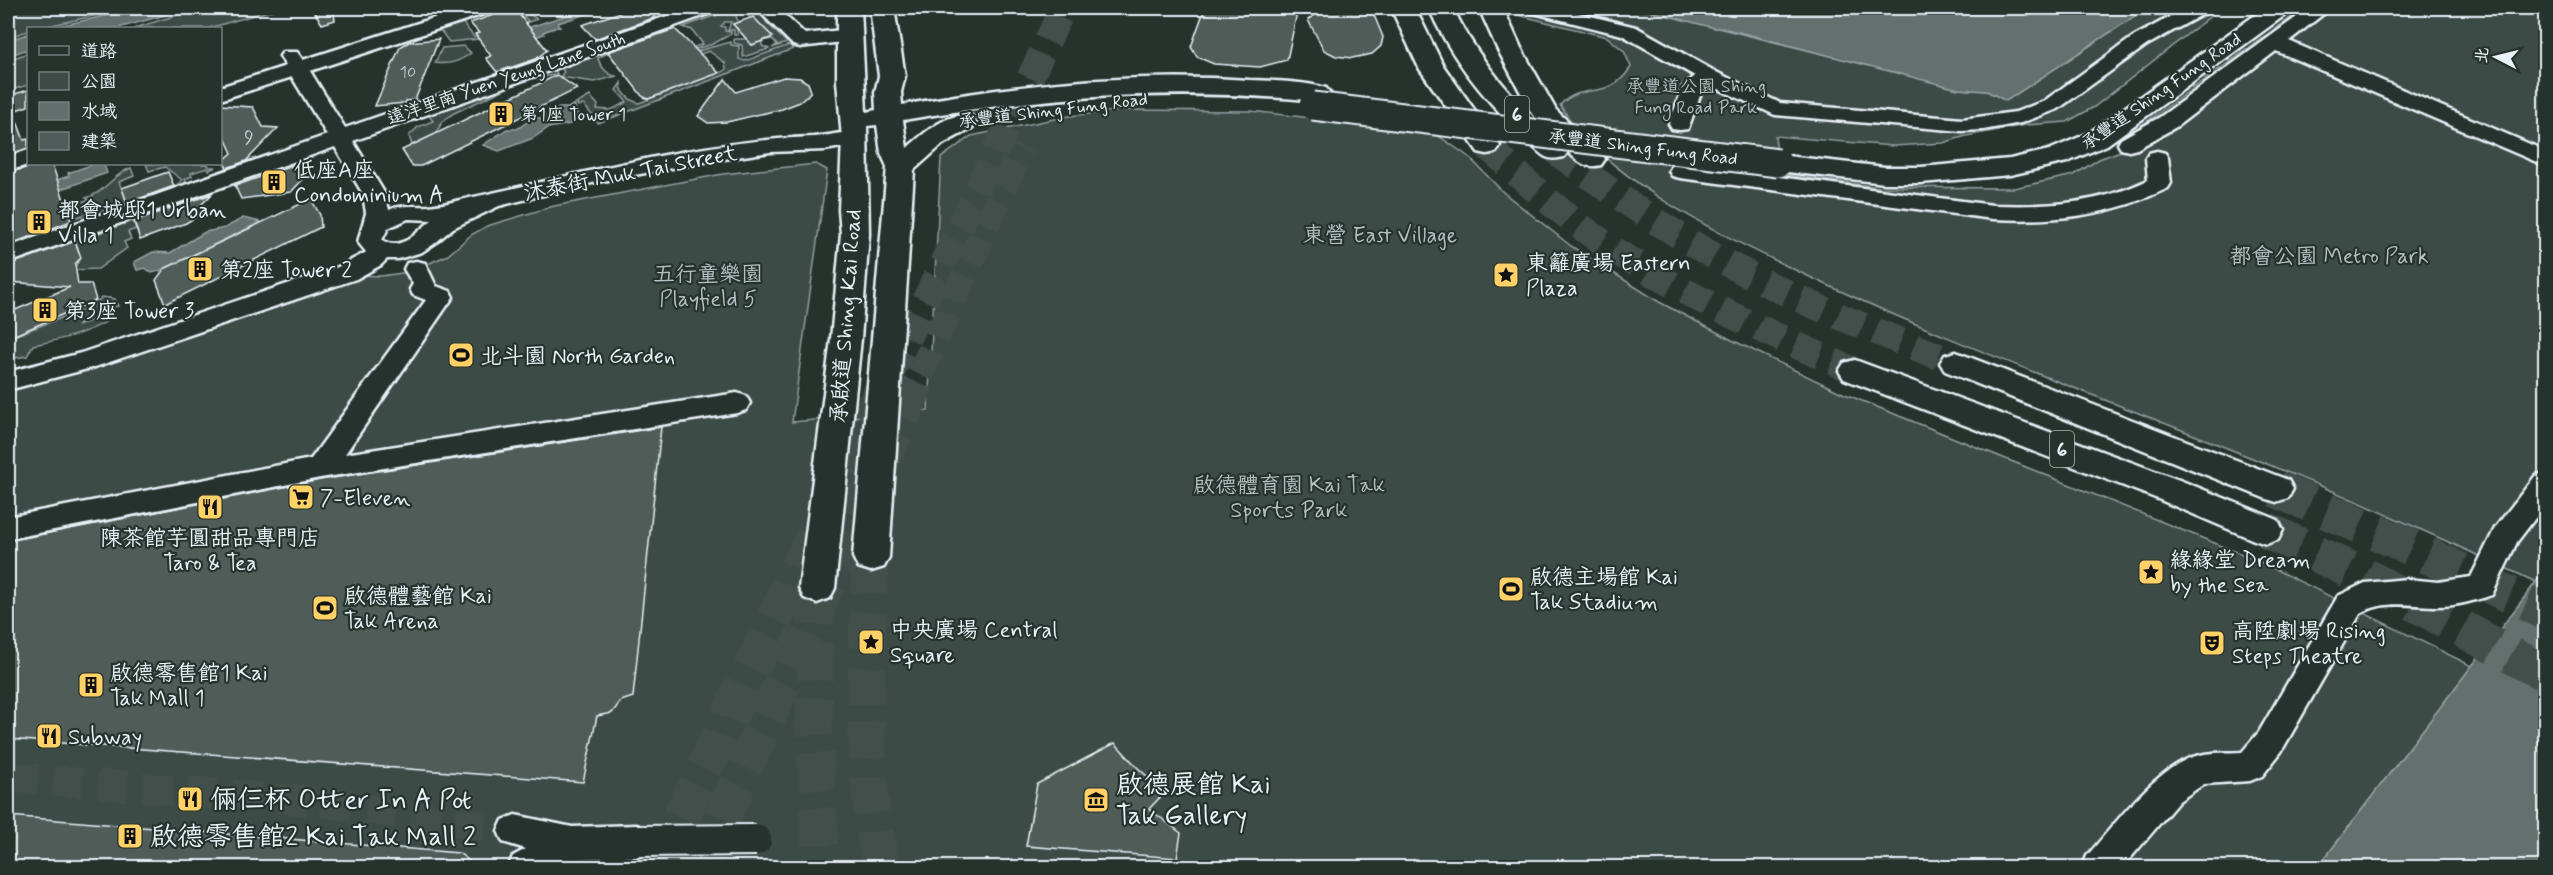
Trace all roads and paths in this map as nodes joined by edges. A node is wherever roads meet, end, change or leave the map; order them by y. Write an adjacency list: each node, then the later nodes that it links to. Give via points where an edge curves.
1 (483, 8): 17 (street)
2 (708, 8): 27 (street, 遠洋里南 Yuen Yeung Lane South)
3 (766, 8): 15 (street, via 800,41)
4 (849, 8): 15 (main road, 承啟道 Shing Kai Road)
5 (882, 8): 18 (main road, 承啟道 Shing Kai Road)
6 (1403, 8): 30 (main road, 6, via 1432,68)
7 (1441, 8): 8 (main road, 6, via 1482,76 1555,151 1502,76)
8 (1468, 8)
9 (1491, 8): 34 (main road, via 1545,114)
10 (1537, 8): 19 (street, via 1629,31)
11 (2200, 8): 19 (street, via 2140,41 2051,105 2021,117 1983,124 1775,109)
12 (2251, 8): 32 (main road, 承豐道 Shing Fung Road, via 2103,115 2036,143 1959,158 1914,161)
13 (2280, 8): 28 (main road, 承豐道 Shing Fung Road)
14 (2321, 8): 16 (street)
15 (851, 35): 26 (main road, 承啟道 Shing Kai Road)
16 (2273, 42): 29 (street, via 2168,122); 35 (street)
17 (294, 62): 20 (street); 27 (street, 沐泰街 Muk Tai Street)
18 (892, 76): 22 (main road, via 914,96); 24 (main road, 承啟道 Shing Kai Road, via 888,93)
19 (1709, 76): 25 (street, via 1693,87)
20 (222, 93)
21 (1315, 100): 22 (main road, 承豐道 Shing Fung Road, via 1221,86 1130,86); 23 (main road, 承豐道 Shing Fung Road, via 1133,99 1063,105); 32 (main road, 承豐道 Shing Fung Road, bridge)
22 (936, 107): 24 (main road, 承豐道 Shing Fung Road)
23 (963, 122): 24 (main road, 承豐道 Shing Fung Road); 37 (main road, via 934,138)
24 (890, 123): 26 (main road, 承豐道 Shing Fung Road); 37 (main road, 承啟道 Shing Kai Road, via 894,153)
25 (1680, 124)
26 (854, 130): 42 (street, 沐泰街 Muk Tai Street, via 825,143 770,145 592,176); 56 (main road, 承啟道 Shing Kai Road, via 855,234)
27 (339, 138): 40 (street, 沐泰街 Muk Tai Street); 44 (street, 遠洋里南 Yuen Yeung Lane South)
28 (2098, 139): 29 (street); 32 (main road, 承豐道 Shing Fung Road, via 2057,156 2010,167 1947,174 1885,175)
29 (2129, 144): 33 (street)
30 (1487, 146)
31 (27, 157): 36 (street)
32 (1777, 157)
33 (2157, 158): 38 (street, via 2160,183 2135,197 2073,212 2038,214 1993,212); 39 (street)
34 (1591, 159)
35 (2546, 159)
36 (8, 164)
37 (902, 166): 55 (main road, 承啟道 Shing Kai Road)
38 (1680, 171)
39 (2174, 179)
40 (374, 194): 41 (street, 沐泰街 Muk Tai Street); 43 (street, 沐泰街 Muk Tai Street)
41 (405, 212): 42 (street, 沐泰街 Muk Tai Street); 43 (street, 沐泰街 Muk Tai Street, via 388,218)
42 (433, 220): 43 (street, 沐泰街 Muk Tai Street, via 424,241 413,247 396,251)
43 (379, 239): 48 (street, via 373,259 348,273 86,362)
44 (8, 255)
45 (416, 269): 50 (street, via 424,284 422,290 441,297)
46 (1956, 363): 52 (main road, 6)
47 (1856, 371): 54 (main road, 6)
48 (8, 381)
49 (737, 403): 50 (street)
50 (320, 468): 53 (street)
51 (2546, 483): 61 (street, via 2505,537 2482,585 2463,592 2407,591 2365,596 2349,605 2270,742 2250,766 2199,770 2167,790)
52 (2276, 489)
53 (8, 528)
54 (2266, 530)
55 (871, 557)
56 (817, 588)
57 (515, 831): 59 (street)
58 (756, 840): 59 (street, bridge)
59 (572, 843): 60 (street)
60 (525, 867)
61 (2100, 867)

